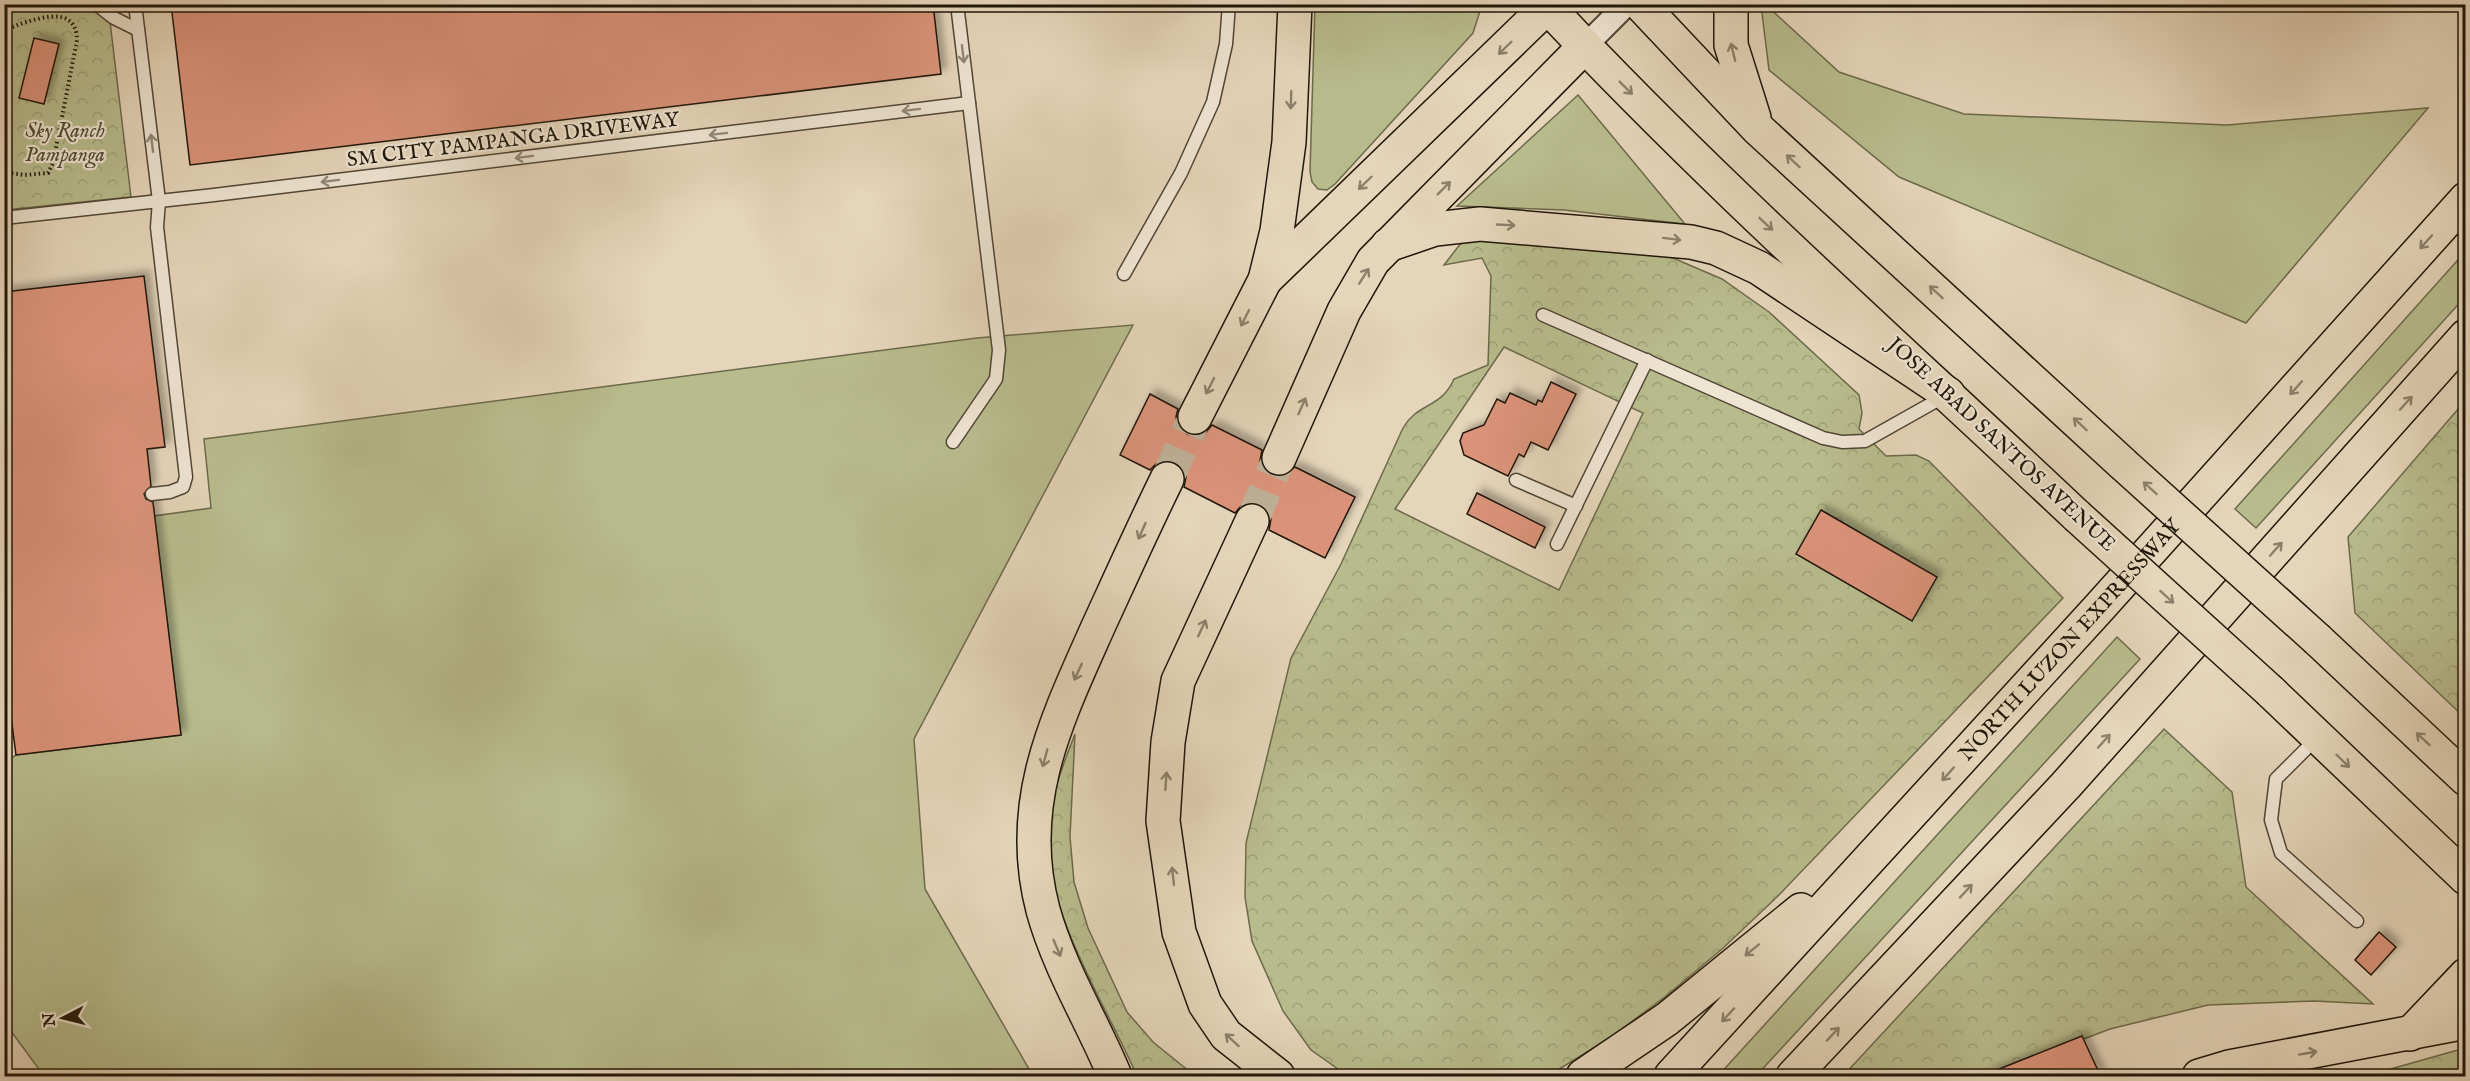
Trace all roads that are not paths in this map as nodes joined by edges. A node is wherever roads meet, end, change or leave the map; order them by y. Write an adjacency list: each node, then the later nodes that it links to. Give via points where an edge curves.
1 (96, 4): 10 (lane)
2 (135, 4): 10 (lane)
3 (957, 4): 12 (lane, one-way to 12)
4 (1229, 4): 18 (lane, via 1226,44 1213,102 1181,173)
5 (1295, 4): 19 (highway, one-way to 19, via 1289,142 1277,231)
6 (1627, 4): 11 (street)
7 (1640, 4): 13 (highway)
8 (1731, 4): 13 (highway, one-way to 8, via 1731,45)
9 (1547, 5): 11 (highway, JOSE ABAD SANTOS AVENUE); 19 (highway, one-way to 19)
10 (138, 30): 15 (lane, one-way to 10)
11 (1584, 47): 17 (highway, one-way to 11); 23 (highway, JOSE ABAD SANTOS AVENUE, one-way to 23)
12 (969, 103): 15 (lane, SM CITY PAMPANGA DRIVEWAY, one-way to 15); 25 (lane, via 999,350 996,379)
13 (1757, 128): 34 (highway, one-way to 13, bridge)
14 (2466, 199): 35 (highway, NORTH LUZON EXPRESSWAY, one-way to 35)
15 (159, 201): 16 (lane, SM CITY PAMPANGA DRIVEWAY); 29 (lane, via 157,227 186,477 183,487)
16 (4, 218)
17 (1388, 244): 23 (highway, one-way to 23, via 1435,229 1480,224 1691,242 1716,248 1759,268); 26 (highway, one-way to 17, via 1344,310 1361,279)
18 (1124, 274)
19 (1265, 280): 24 (highway, one-way to 24)
20 (1543, 315): 22 (lane)
21 (2466, 336): 45 (highway, one-way to 21, via 2066,785)
22 (1647, 360): 23 (lane, via 1823,438 1842,442 1864,441); 30 (lane)
23 (1948, 394): 33 (highway, JOSE ABAD SANTOS AVENUE, one-way to 33, bridge)
24 (1195, 417)
25 (953, 442)
26 (1279, 459)
27 (1167, 479): 41 (highway, one-way to 41, via 1064,703 1044,758 1035,802 1036,868 1044,911 1062,961)
28 (1516, 480): 30 (lane)
29 (152, 494)
30 (1576, 506): 32 (lane)
31 (1252, 521): 42 (highway, one-way to 31, via 1226,1035 1205,1004 1179,932 1163,821 1168,742 1178,681)
32 (1557, 544)
33 (2318, 737): 36 (highway, JOSE ABAD SANTOS AVENUE, one-way to 36); 37 (lane, via 2276,779 2271,820 2281,853)
34 (2466, 779)
35 (1909, 817): 43 (highway, one-way to 43, via 1676,1012); 44 (highway, NORTH LUZON EXPRESSWAY, one-way to 44)
36 (2466, 878)
37 (2357, 921)
38 (2466, 975): 40 (highway)
39 (2466, 1022): 40 (highway)
40 (2410, 1034): 46 (highway, one-way to 40, via 2229,1067)
41 (1115, 1077)
42 (1278, 1077)
43 (1583, 1077)
44 (1671, 1077)
45 (1793, 1077)
46 (2199, 1077)

